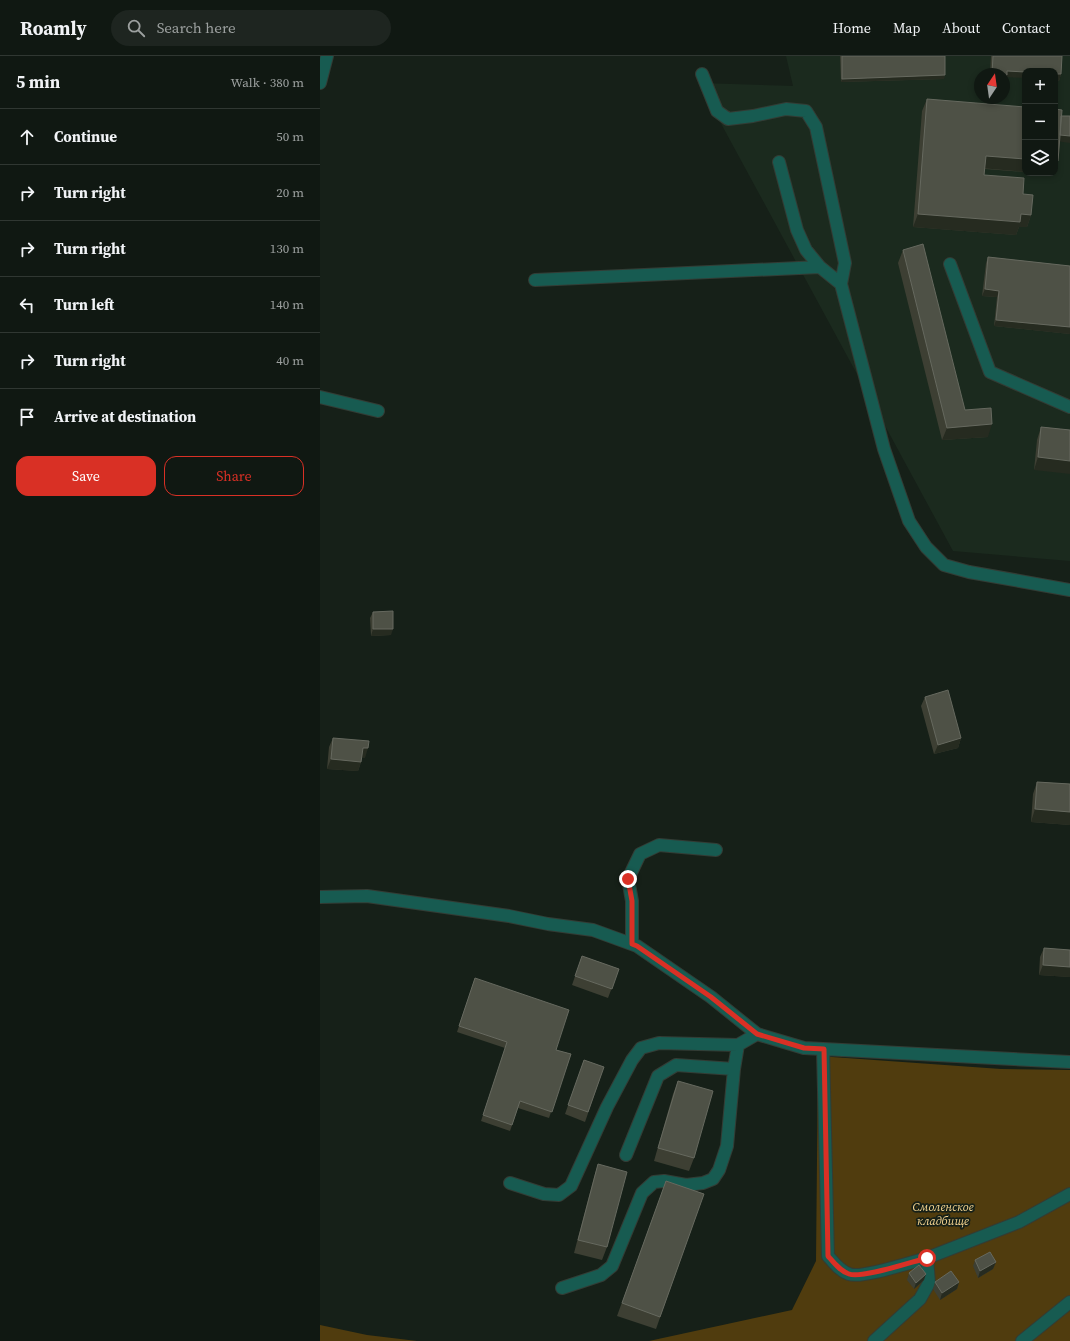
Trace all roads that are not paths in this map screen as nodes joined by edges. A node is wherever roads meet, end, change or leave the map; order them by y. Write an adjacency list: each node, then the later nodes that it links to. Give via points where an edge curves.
1 (327, 56): 3 (street)
2 (702, 74): 8 (street, via 717,111 728,119 786,109 806,111 816,127 845,263)
3 (320, 82)
4 (779, 162): 6 (street, via 797,230 806,250)
5 (950, 264): 10 (street, via 990,372)
6 (820, 267): 7 (street); 8 (street)
7 (535, 280)
8 (841, 284): 12 (street, via 884,449 910,521 926,547 944,565 969,572)
9 (320, 397): 11 (street)
10 (1070, 407)
11 (378, 411)
12 (1070, 590)
13 (716, 850): 15 (street, via 659,845 640,854 628,879 632,901)
14 (320, 897): 15 (street, via 367,896 509,916 593,930)
15 (632, 944): 16 (street, via 711,997)
16 (757, 1034): 17 (street); 18 (street, via 804,1048)
17 (738, 1045): 20 (street); 22 (street, via 659,1043 641,1048 607,1107 570,1186 559,1195 544,1194)
18 (824, 1049): 19 (street); 24 (street, via 828,1256 838,1268 849,1274 863,1275)
19 (1070, 1062)
20 (734, 1069): 21 (street, via 676,1065 658,1076); 25 (street, via 726,1146 713,1179 686,1185 654,1182 642,1193 612,1266 601,1275)
21 (626, 1155)
22 (510, 1183)
23 (1070, 1194): 24 (street, via 1019,1222)
24 (927, 1258): 27 (street, via 929,1282 920,1299)
25 (562, 1288)
26 (1070, 1302): 28 (street)
27 (874, 1341)
28 (1022, 1341)

